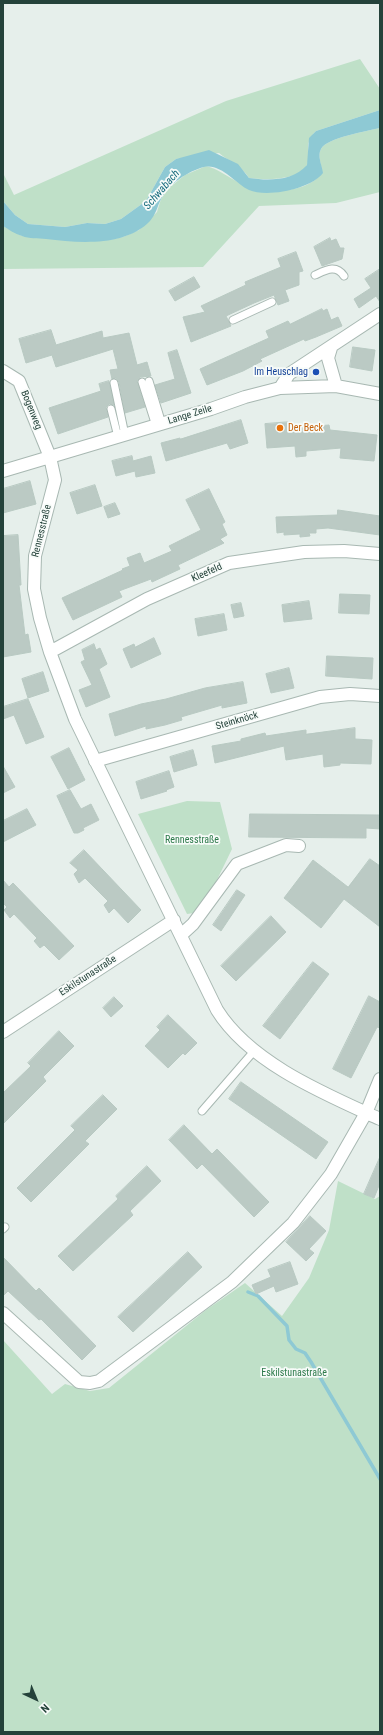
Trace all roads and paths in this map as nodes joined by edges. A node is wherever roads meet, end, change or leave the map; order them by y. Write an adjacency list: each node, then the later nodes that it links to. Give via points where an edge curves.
1 (315, 275): 2 (lane, via 335,268)
2 (344, 276)
3 (272, 302): 5 (lane)
4 (380, 314): 6 (street)
5 (233, 320)
6 (331, 348): 10 (street, via 328,358); 11 (street, via 289,374)
7 (3, 371): 16 (street, Bogenweg, via 19,381)
8 (146, 382): 14 (lane)
9 (114, 383): 15 (lane)
10 (336, 386): 11 (street, Lange Zeile); 12 (street, Lange Zeile)
11 (280, 388): 14 (street, Lange Zeile)
12 (380, 394)
13 (111, 409): 15 (lane)
14 (159, 425): 15 (street, Lange Zeile)
15 (121, 436): 16 (street, Lange Zeile)
16 (50, 457): 17 (street, Lange Zeile); 19 (street, Rennesstraße, via 55,480 35,556 34,589)
17 (3, 471)
18 (380, 554): 19 (street, Kleefeld, via 344,551 304,552 229,563 146,599)
19 (50, 652): 21 (street, Rennesstraße, via 75,719)
20 (380, 696): 21 (street, Steinknöck, via 350,694 320,697)
21 (95, 761): 23 (street, Rennesstraße)
22 (299, 846): 24 (street, via 286,845 238,864 193,924)
23 (174, 920): 24 (street, Rennesstraße); 25 (street, Eskilstunastraße)
24 (181, 935): 26 (street, Rennesstraße, via 224,1020)
25 (3, 1032)
26 (255, 1050): 28 (lane); 29 (street, Rennesstraße, via 285,1071)
27 (380, 1079): 29 (street)
28 (202, 1111)
29 (366, 1113): 30 (street, Rennesstraße); 31 (street, via 330,1177 293,1224 232,1282 99,1381 79,1382)
30 (380, 1120)
31 (3, 1313)

